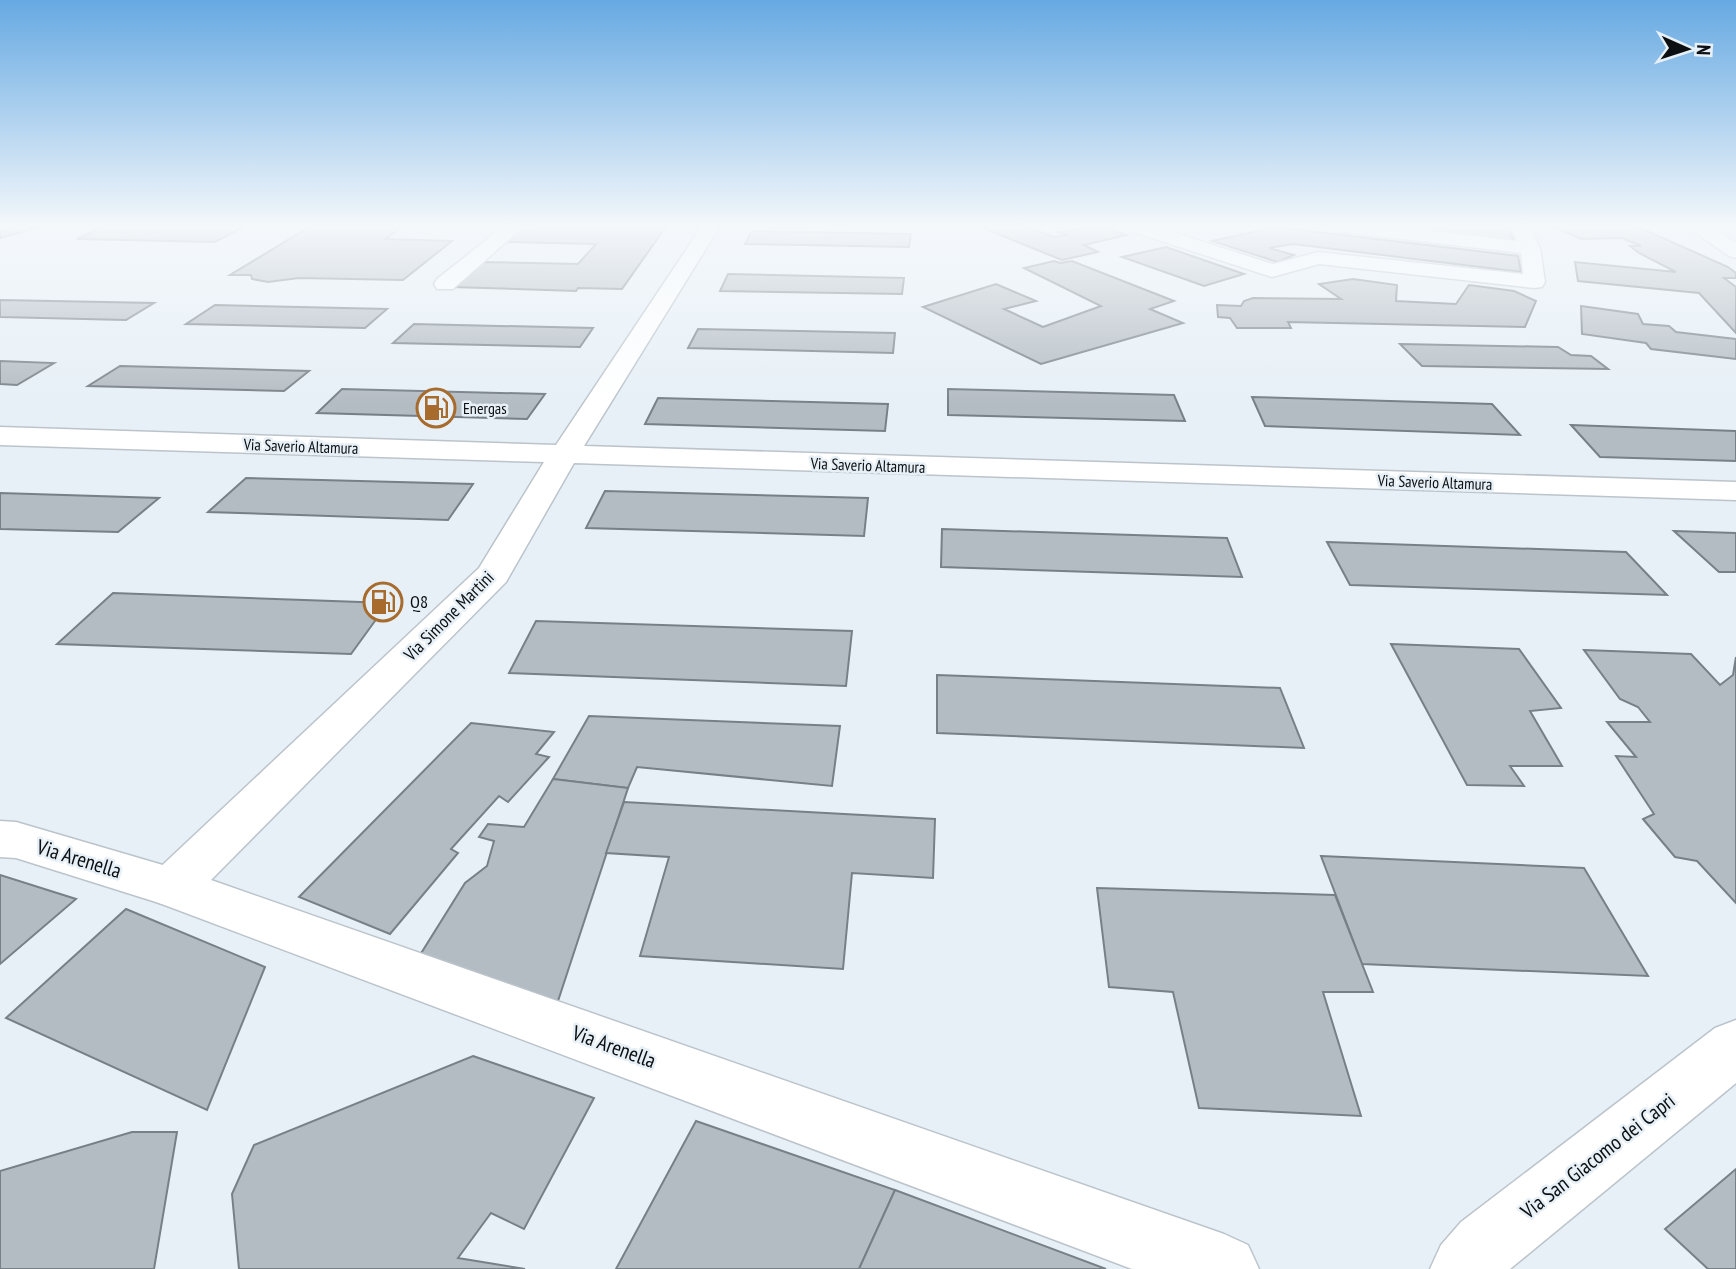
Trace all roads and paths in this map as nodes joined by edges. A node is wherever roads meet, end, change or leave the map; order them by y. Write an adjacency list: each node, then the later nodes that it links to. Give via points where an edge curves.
1 (673, 285): 3 (main road, Via Simone Martini)
2 (0, 436): 3 (main road, Via Saverio Altamura)
3 (563, 456): 4 (main road, Via Saverio Altamura); 6 (main road, Via Simone Martini, via 493,574)
4 (1736, 492)
5 (0, 839): 6 (main road, Via Arenella)
6 (172, 887): 9 (main road, Via Arenella)
7 (1736, 1047): 8 (main road, Via San Giacomo dei Capri)
8 (1489, 1261)
9 (1224, 1269)

